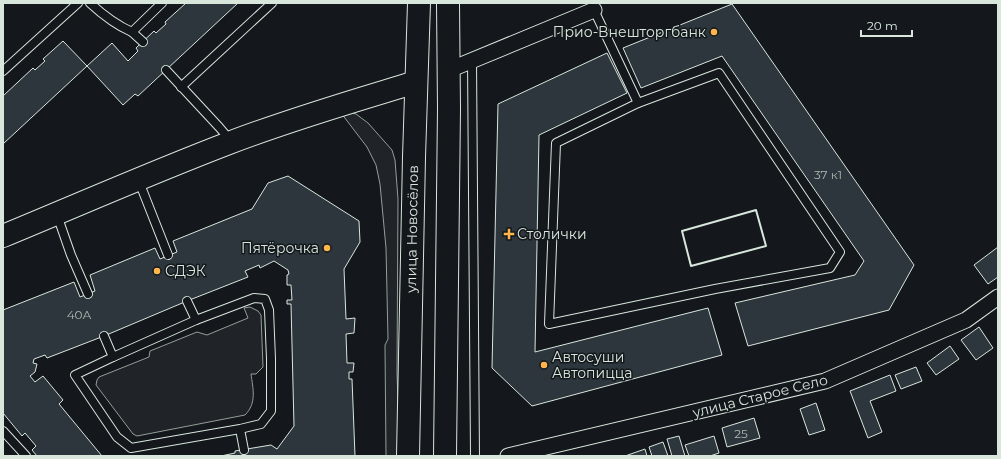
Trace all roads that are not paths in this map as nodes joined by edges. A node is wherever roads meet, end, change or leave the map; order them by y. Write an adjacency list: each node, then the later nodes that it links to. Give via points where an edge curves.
1 (78, 3): 13 (lane)
2 (90, 3): 8 (lane, via 103,16)
3 (162, 3): 8 (lane)
4 (272, 3): 15 (lane)
5 (419, 3): 14 (main road, улица Новосёлов)
6 (448, 3): 12 (main road)
7 (594, 10): 10 (street); 16 (lane)
8 (132, 32): 9 (lane)
9 (143, 42)
10 (472, 60): 12 (street); 34 (lane)
11 (166, 70): 15 (lane)
12 (449, 70): 33 (main road)
13 (3, 71)
14 (416, 82): 17 (main road, via 335,106); 32 (main road, улица Новосёлов)
15 (182, 88): 17 (lane)
16 (638, 103): 16 (lane, via 556,143 549,324 715,288 830,268 840,252 719,73)
17 (231, 142): 18 (main road)
18 (137, 179): 19 (main road); 21 (lane)
19 (56, 214): 20 (main road); 22 (lane)
20 (3, 236)
21 (168, 255)
22 (88, 294)
23 (998, 297): 35 (street, улица Старое Село, via 966,320 825,381)
24 (187, 301): 25 (lane)
25 (196, 320): 27 (lane); 28 (lane, via 254,298 265,299 269,310 271,411 261,424)
26 (104, 336): 27 (lane)
27 (112, 357): 28 (lane, via 75,375 117,437 130,448)
28 (240, 429): 30 (lane)
29 (3, 431): 31 (lane)
30 (244, 450)
31 (26, 456)
32 (408, 456)
33 (445, 456)
34 (475, 456)
35 (508, 456)

